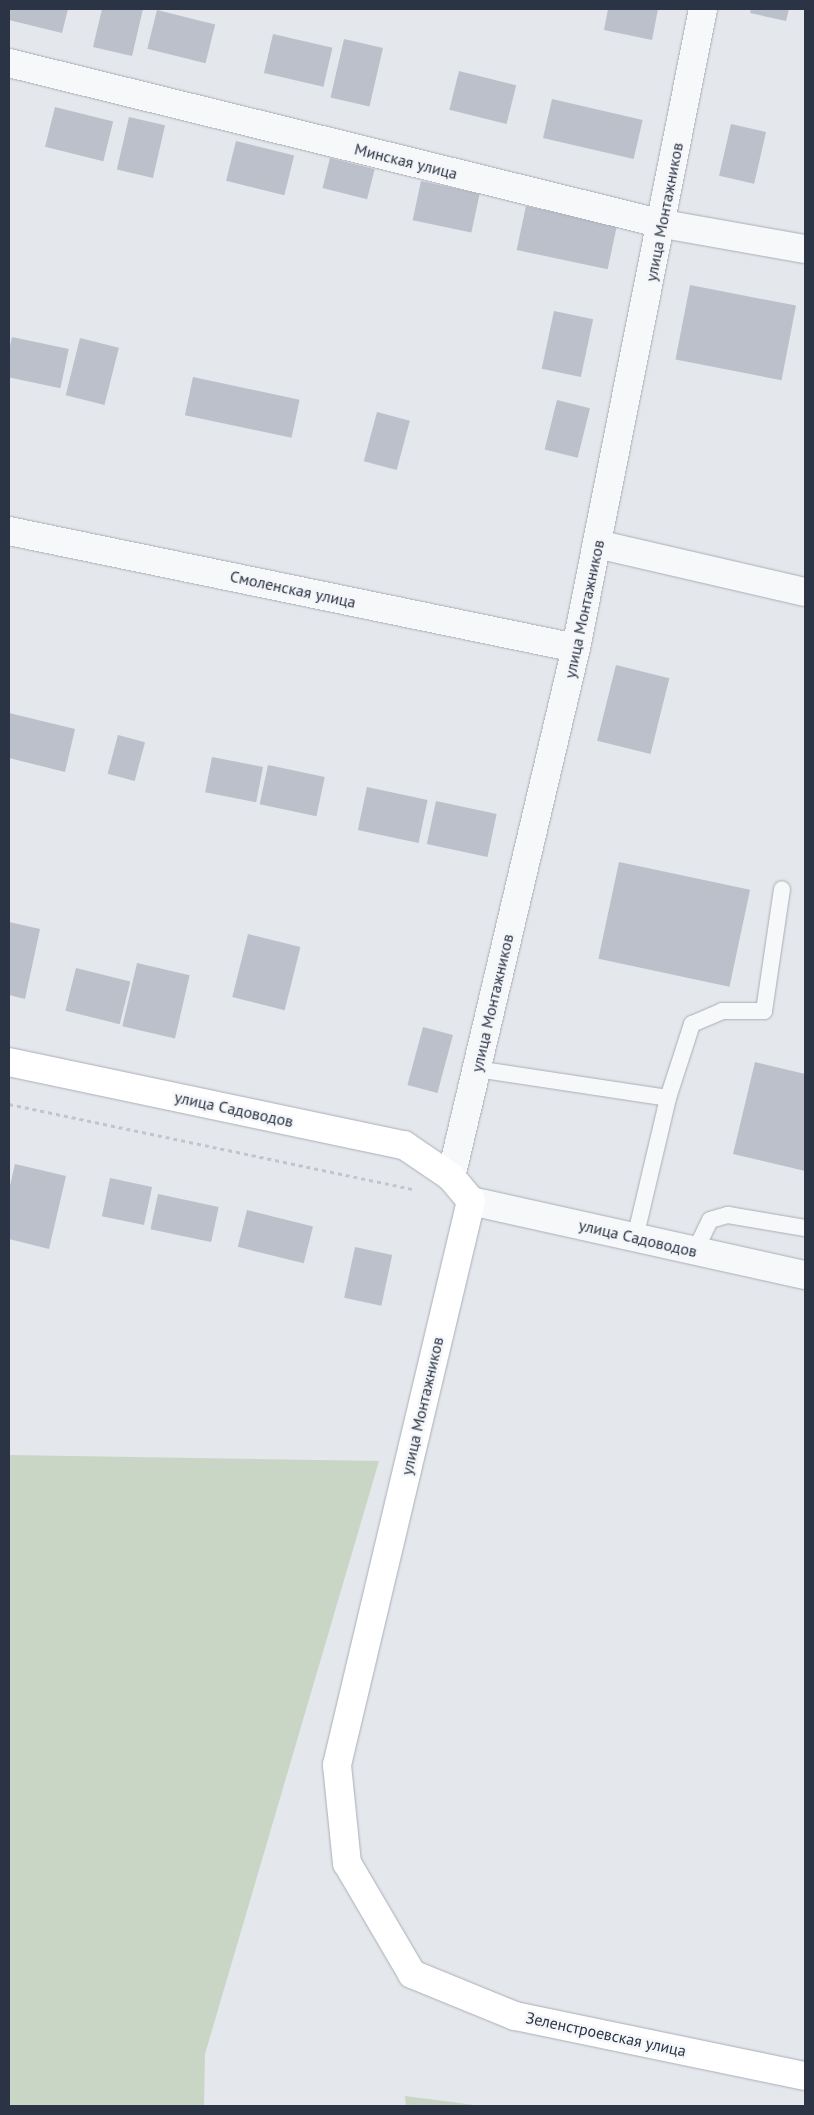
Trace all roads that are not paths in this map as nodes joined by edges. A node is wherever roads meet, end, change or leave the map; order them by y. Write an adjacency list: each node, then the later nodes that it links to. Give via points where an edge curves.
1 (703, 9): 3 (street, улица Монтажников)
2 (9, 63): 3 (street, Минская улица)
3 (662, 224): 4 (street, Минская улица); 6 (street, улица Монтажников)
4 (805, 249)
5 (9, 531): 8 (street, Смоленская улица)
6 (597, 544): 7 (street); 8 (street, улица Монтажников)
7 (805, 592)
8 (576, 648): 11 (street, улица Монтажников)
9 (782, 889): 12 (lane, via 764,1011 722,1011 692,1024)
10 (9, 1062): 13 (main road, улица Садоводов, via 404,1145)
11 (477, 1069): 12 (lane); 13 (street, улица Монтажников)
12 (668, 1098): 16 (lane)
13 (451, 1177): 14 (main road)
14 (471, 1201): 16 (street, улица Садоводов); 19 (main road, улица Монтажников, via 337,1764 347,1863)
15 (805, 1228): 17 (lane, via 728,1215 710,1220)
16 (635, 1238): 17 (street, улица Садоводов)
17 (696, 1251): 18 (street, улица Садоводов)
18 (805, 1275)
19 (412, 1974): 20 (main road, Зеленстроевская улица, via 514,2016)
20 (805, 2076)

